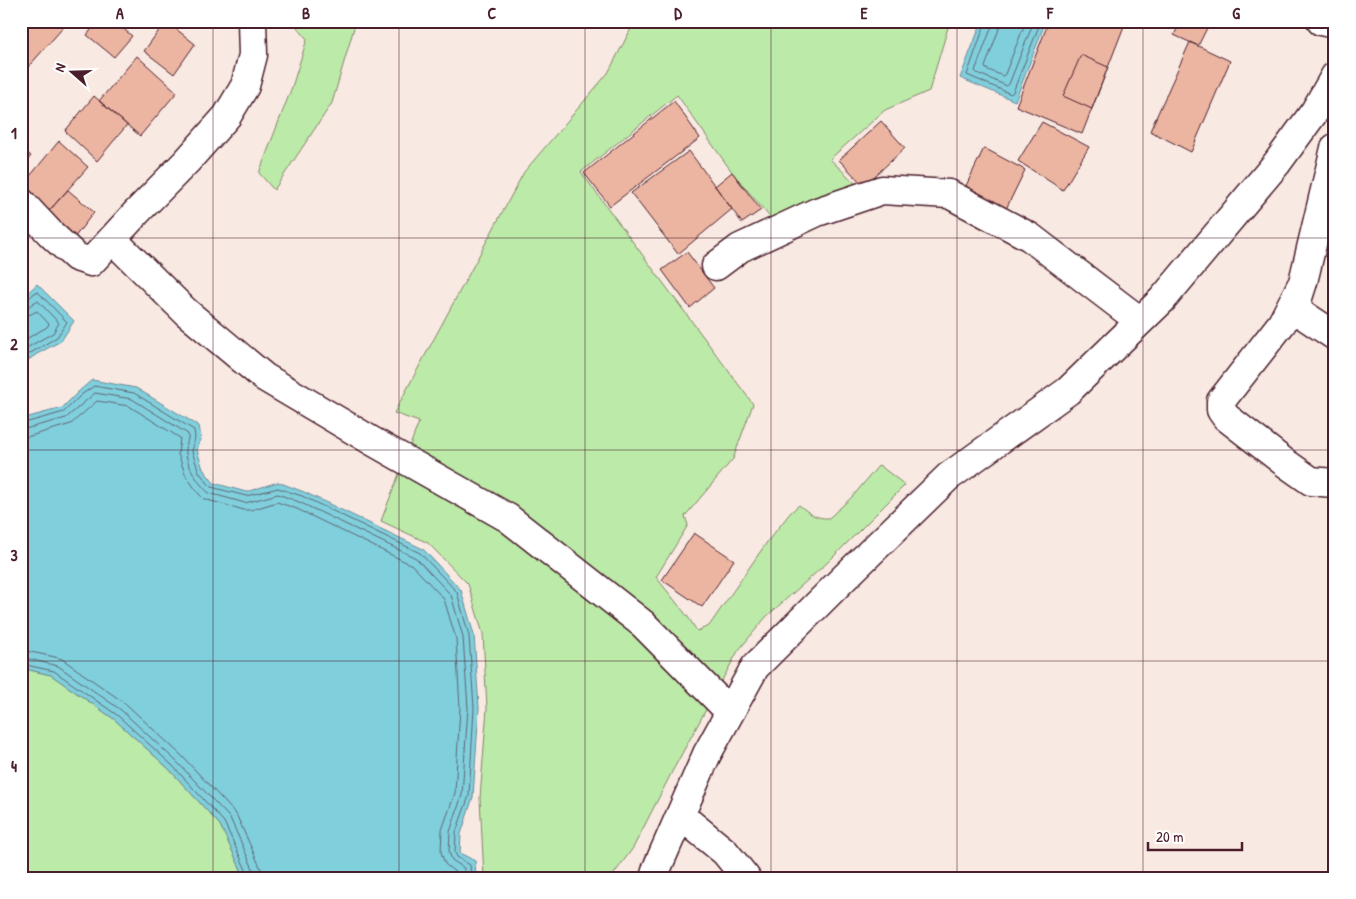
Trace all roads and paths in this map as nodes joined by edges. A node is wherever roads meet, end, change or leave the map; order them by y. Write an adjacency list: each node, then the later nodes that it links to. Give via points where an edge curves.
1 (252, 21): 7 (street, via 253,55 245,86 227,116)
2 (1321, 21): 3 (street)
3 (1335, 24)
4 (1335, 76): 10 (street, via 1315,111 1277,163 1162,300)
5 (1335, 148): 9 (street)
6 (21, 202): 7 (street, via 76,257 91,262)
7 (112, 239): 13 (street, via 186,312 264,377 508,518 643,624)
8 (716, 266): 10 (street, via 740,248 817,212 882,190 949,194 1030,237)
9 (1300, 286): 11 (street, via 1296,304 1298,312); 12 (street, via 1282,323 1221,400 1221,410 1311,481)
10 (1140, 321): 13 (street, via 1068,390 948,477 755,667)
11 (1335, 336)
12 (1335, 482)
13 (730, 712): 14 (street)
14 (680, 815): 15 (street); 16 (street, via 726,852)
15 (654, 878)
16 (746, 878)

